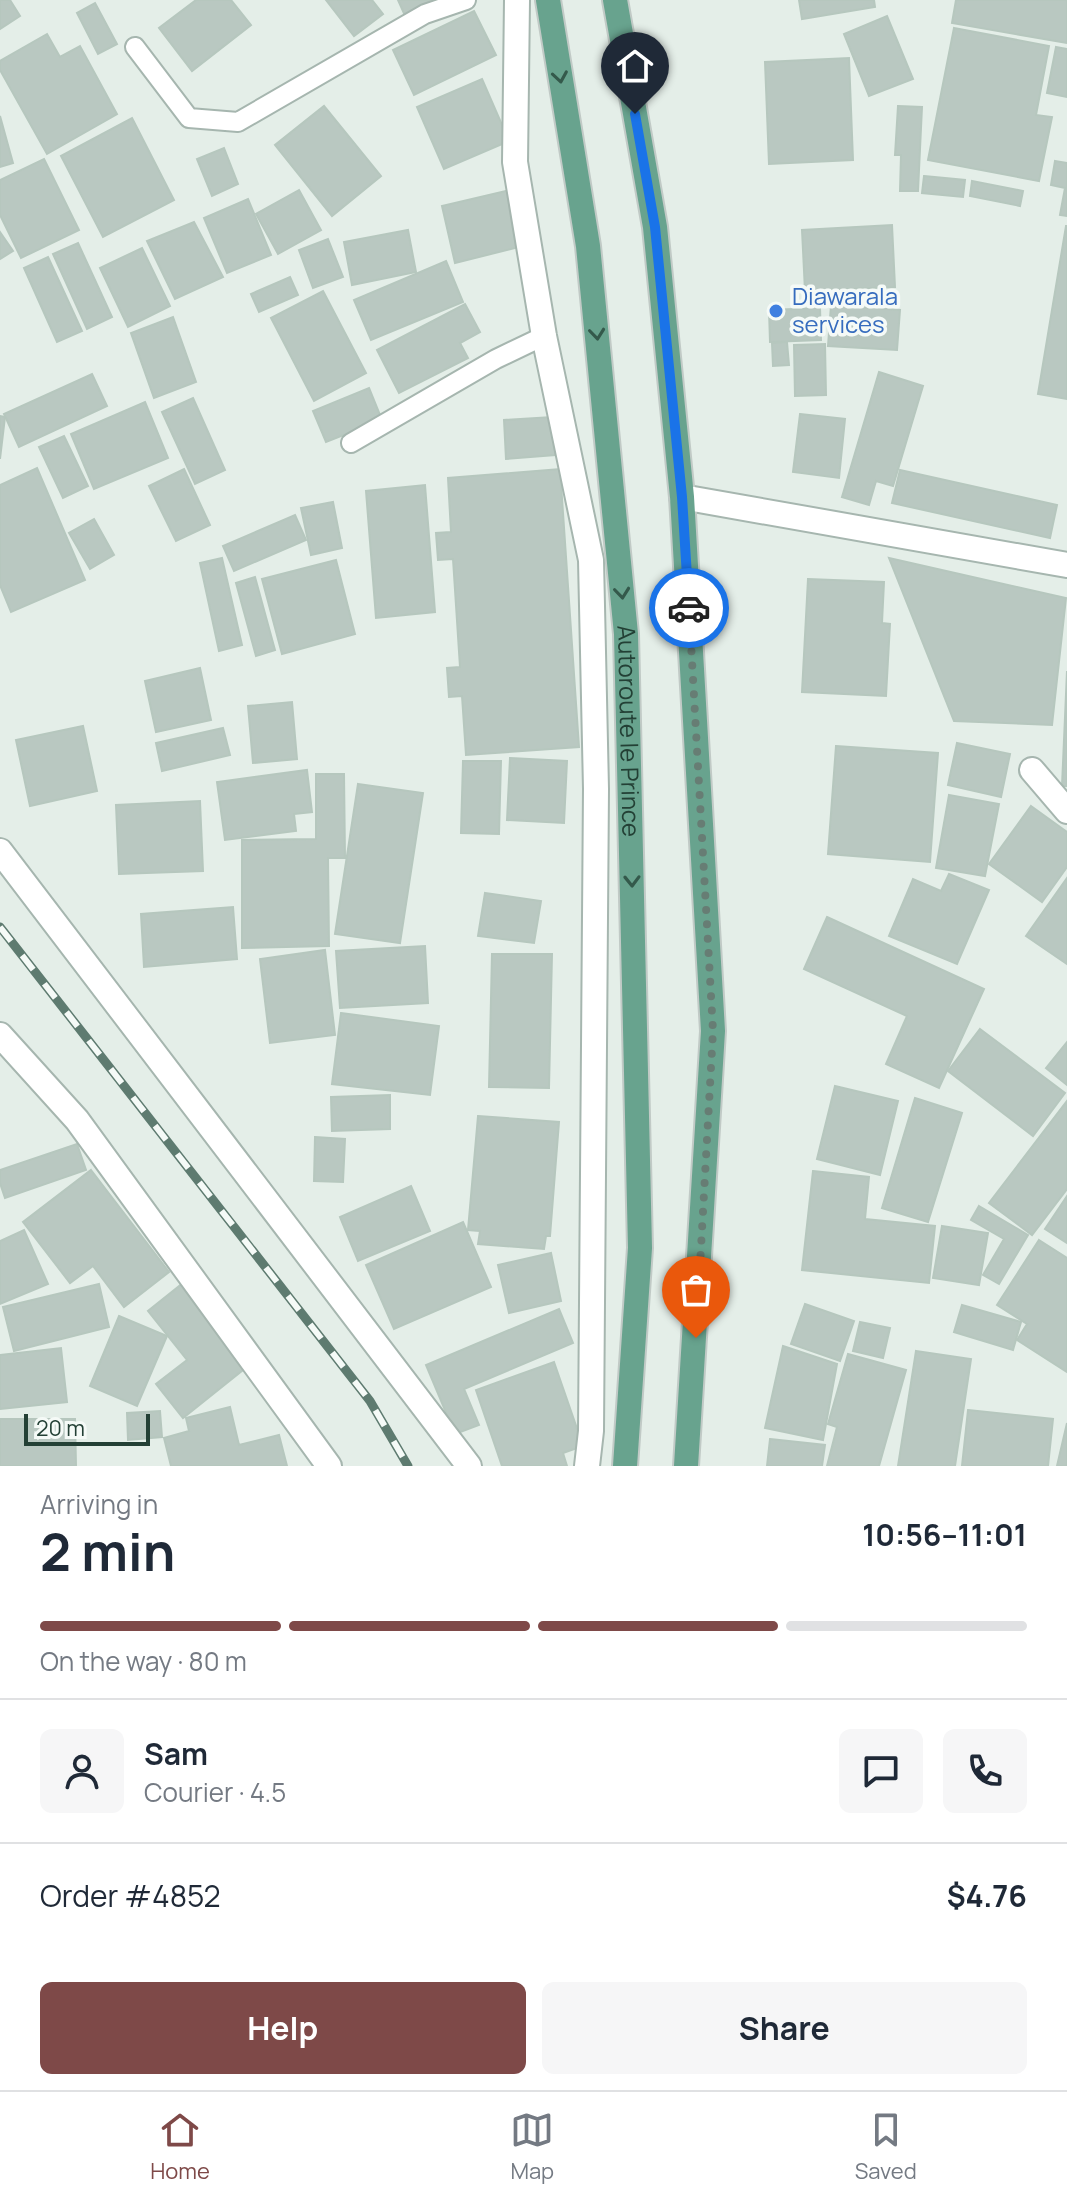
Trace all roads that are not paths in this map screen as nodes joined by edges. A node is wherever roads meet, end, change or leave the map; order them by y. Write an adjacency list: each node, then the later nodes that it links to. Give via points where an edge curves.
1 (466, 0): 5 (lane, via 425,14 238,122 189,118)
2 (517, 0): 6 (street, via 515,162)
3 (548, 0): 17 (main road, Autoroute le Prince, one-way to 17, via 588,246 626,634 640,1248)
4 (615, 0): 8 (main road, via 655,227)
5 (135, 47)
6 (544, 336): 7 (lane); 16 (street, via 591,560 596,789)
7 (351, 443)
8 (682, 497): 9 (street); 18 (main road, via 713,1031)
9 (1067, 565)
10 (1032, 770): 11 (street)
11 (1067, 811)
12 (0, 851): 15 (street)
13 (0, 1035): 14 (street, via 77,1120)
14 (329, 1466)
15 (469, 1466)
16 (587, 1466)
17 (625, 1466)
18 (686, 1466)

